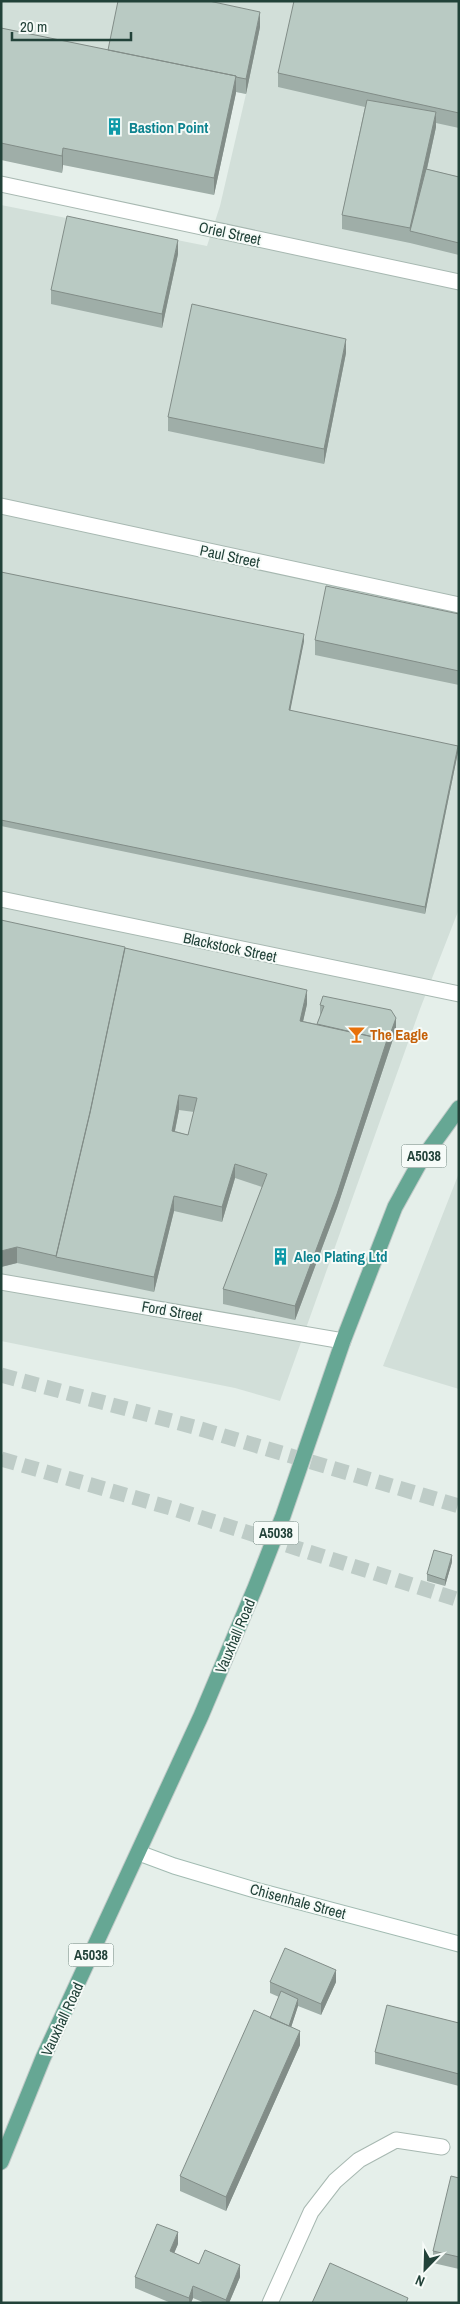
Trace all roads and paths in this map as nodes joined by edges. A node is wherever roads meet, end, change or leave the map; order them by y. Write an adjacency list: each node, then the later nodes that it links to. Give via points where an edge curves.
1 (1, 184): 2 (street, Oriel Street)
2 (459, 282)
3 (1, 506): 4 (street, Paul Street)
4 (459, 605)
5 (1, 898): 6 (street, Blackstock Street)
6 (459, 994)
7 (459, 1108): 9 (main road, Vauxhall Road / A5038, via 420,1162 395,1207)
8 (1, 1282): 9 (street, Ford Street)
9 (344, 1341): 10 (main road, Vauxhall Road / A5038, via 255,1588)
10 (140, 1852): 11 (street, Chisenhale Street, via 174,1866 255,1890); 13 (main road, Vauxhall Road / A5038, via 43,2058)
11 (459, 1944)
12 (442, 2147): 14 (street, via 396,2140 359,2160 334,2181 311,2212)
13 (1, 2162)
14 (270, 2303)

